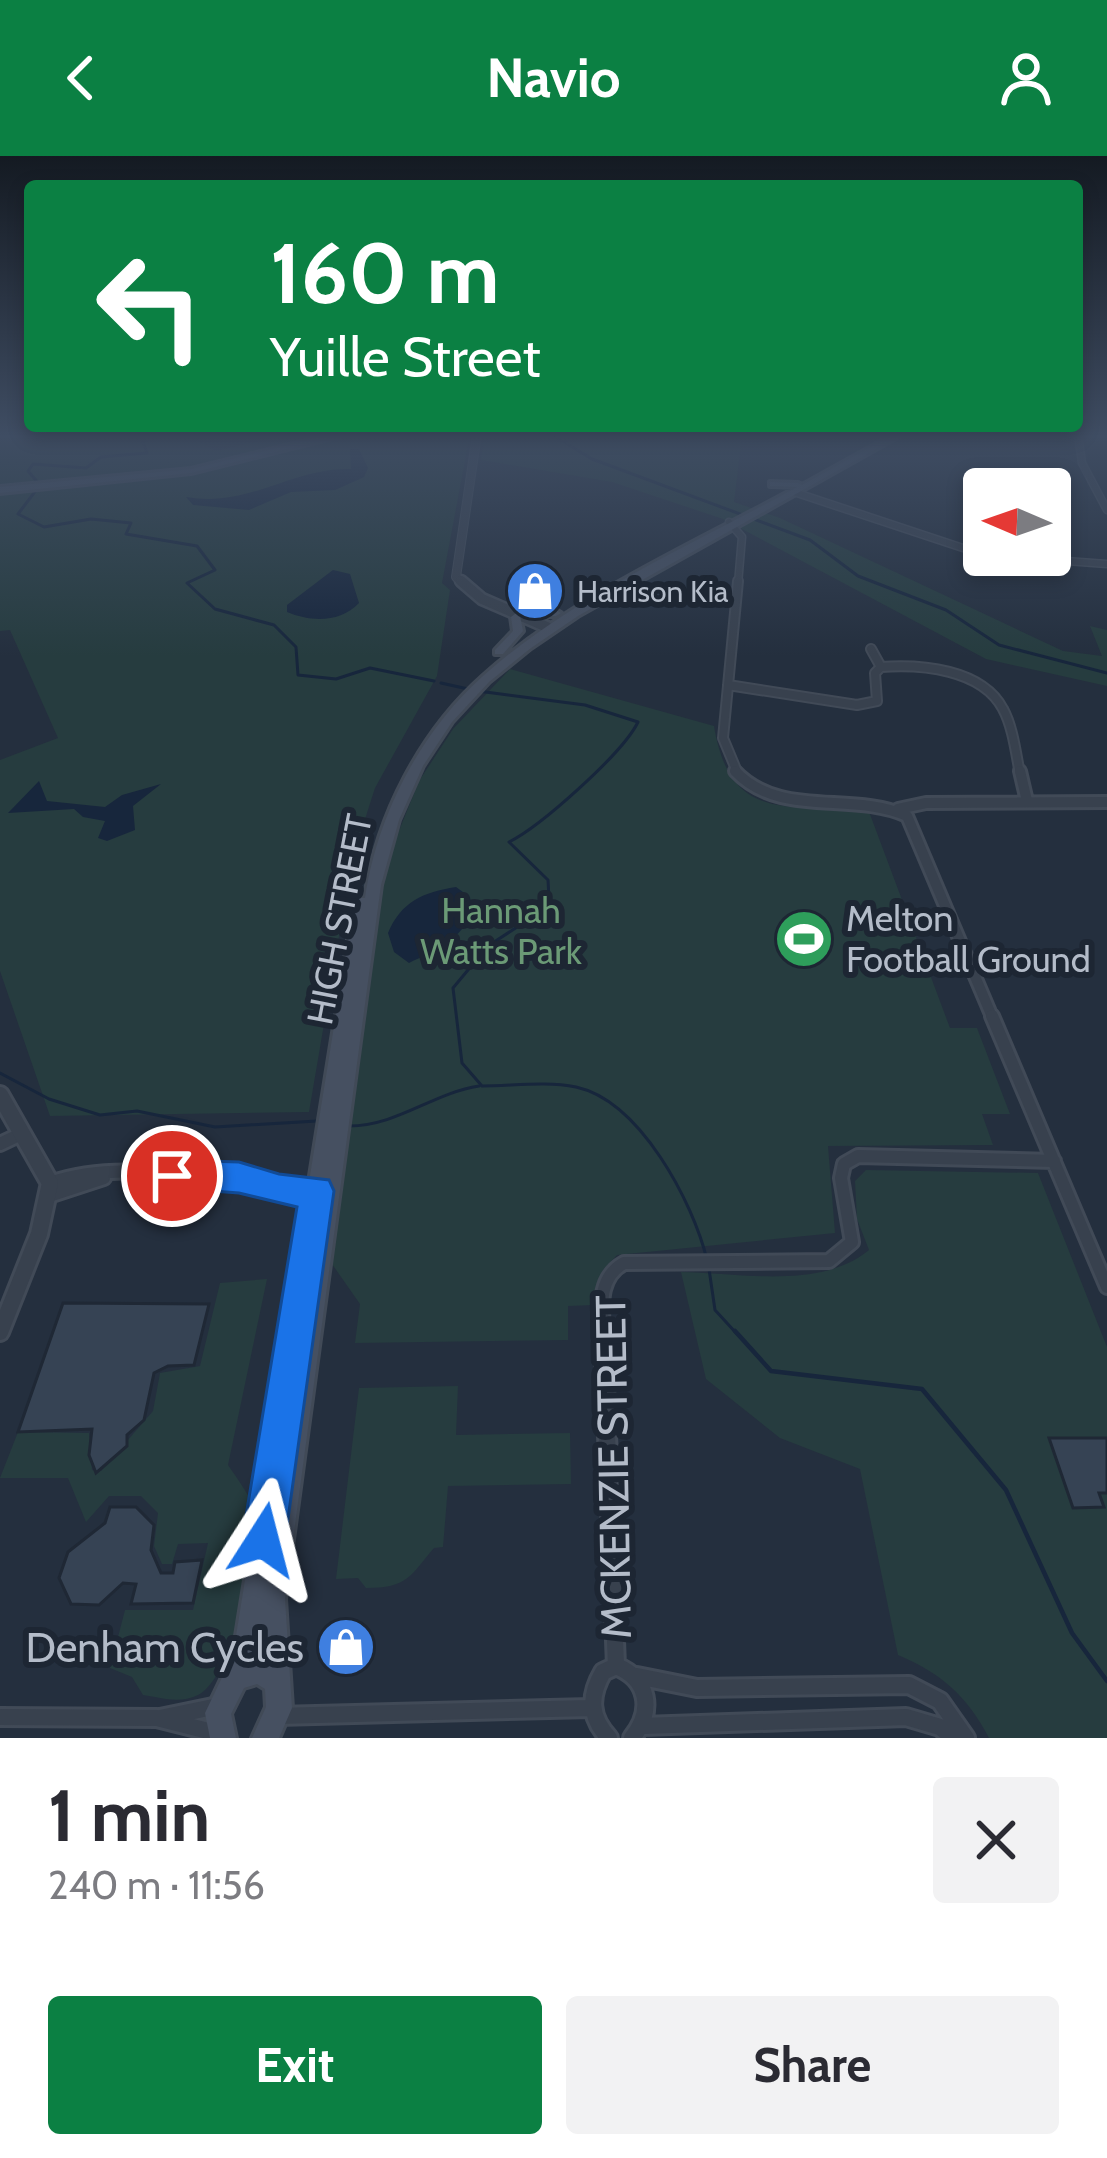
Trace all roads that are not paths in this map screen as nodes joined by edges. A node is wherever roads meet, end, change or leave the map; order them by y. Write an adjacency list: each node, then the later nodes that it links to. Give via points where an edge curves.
1 (465, 508): 10 (street, via 455,569 462,585)
2 (756, 508): 5 (main road, HIGH STREET)
3 (760, 508): 5 (main road, HIGH STREET)
4 (848, 508): 6 (street)
5 (738, 520): 9 (main road, HIGH STREET); 11 (main road, HIGH STREET); 15 (street)
6 (963, 547)
7 (1071, 561): 8 (street)
8 (1107, 564)
9 (556, 613): 10 (main road); 11 (main road, HIGH STREET)
10 (518, 615): 11 (street); 13 (main road, via 518,631)
11 (541, 624): 13 (main road, HIGH STREET); 16 (main road, HIGH STREET)
12 (871, 649): 14 (street)
13 (493, 659): 16 (main road, HIGH STREET)
14 (881, 667): 15 (street, via 877,701 868,705); 17 (street, via 949,673 998,700)
15 (728, 685): 19 (street, via 725,750 746,782 797,802)
16 (464, 691): 25 (main road, HIGH STREET, via 407,779 380,856)
17 (1027, 801): 18 (street); 19 (street)
18 (1107, 802)
19 (898, 809): 23 (street, via 913,826)
20 (0, 1095): 21 (street)
21 (23, 1132): 22 (street); 24 (street)
22 (0, 1144)
23 (1054, 1161): 26 (street); 28 (street, MCKENZIE STREET, via 858,1156 844,1164 841,1178 852,1242 830,1262 614,1269 601,1294)
24 (49, 1190): 25 (street, via 113,1176 239,1178 279,1191); 27 (street)
25 (323, 1192): 29 (main road, HIGH STREET); 31 (main road, HIGH STREET, via 272,1603)
26 (1107, 1287)
27 (0, 1332)
28 (616, 1666): 30 (street); 33 (street, via 597,1678)
29 (243, 1672): 31 (main road); 32 (main road)
30 (637, 1676): 37 (street, via 646,1694); 41 (street, via 697,1688 909,1684 940,1701)
31 (273, 1679): 36 (main road, HIGH STREET)
32 (220, 1705): 35 (street); 38 (main road)
33 (591, 1708): 36 (street); 39 (street)
34 (0, 1717): 35 (street)
35 (157, 1718): 38 (street)
36 (268, 1732)
37 (637, 1734): 40 (street, via 906,1717)
38 (221, 1736)
39 (609, 1738)
40 (953, 1738)
41 (966, 1738)

